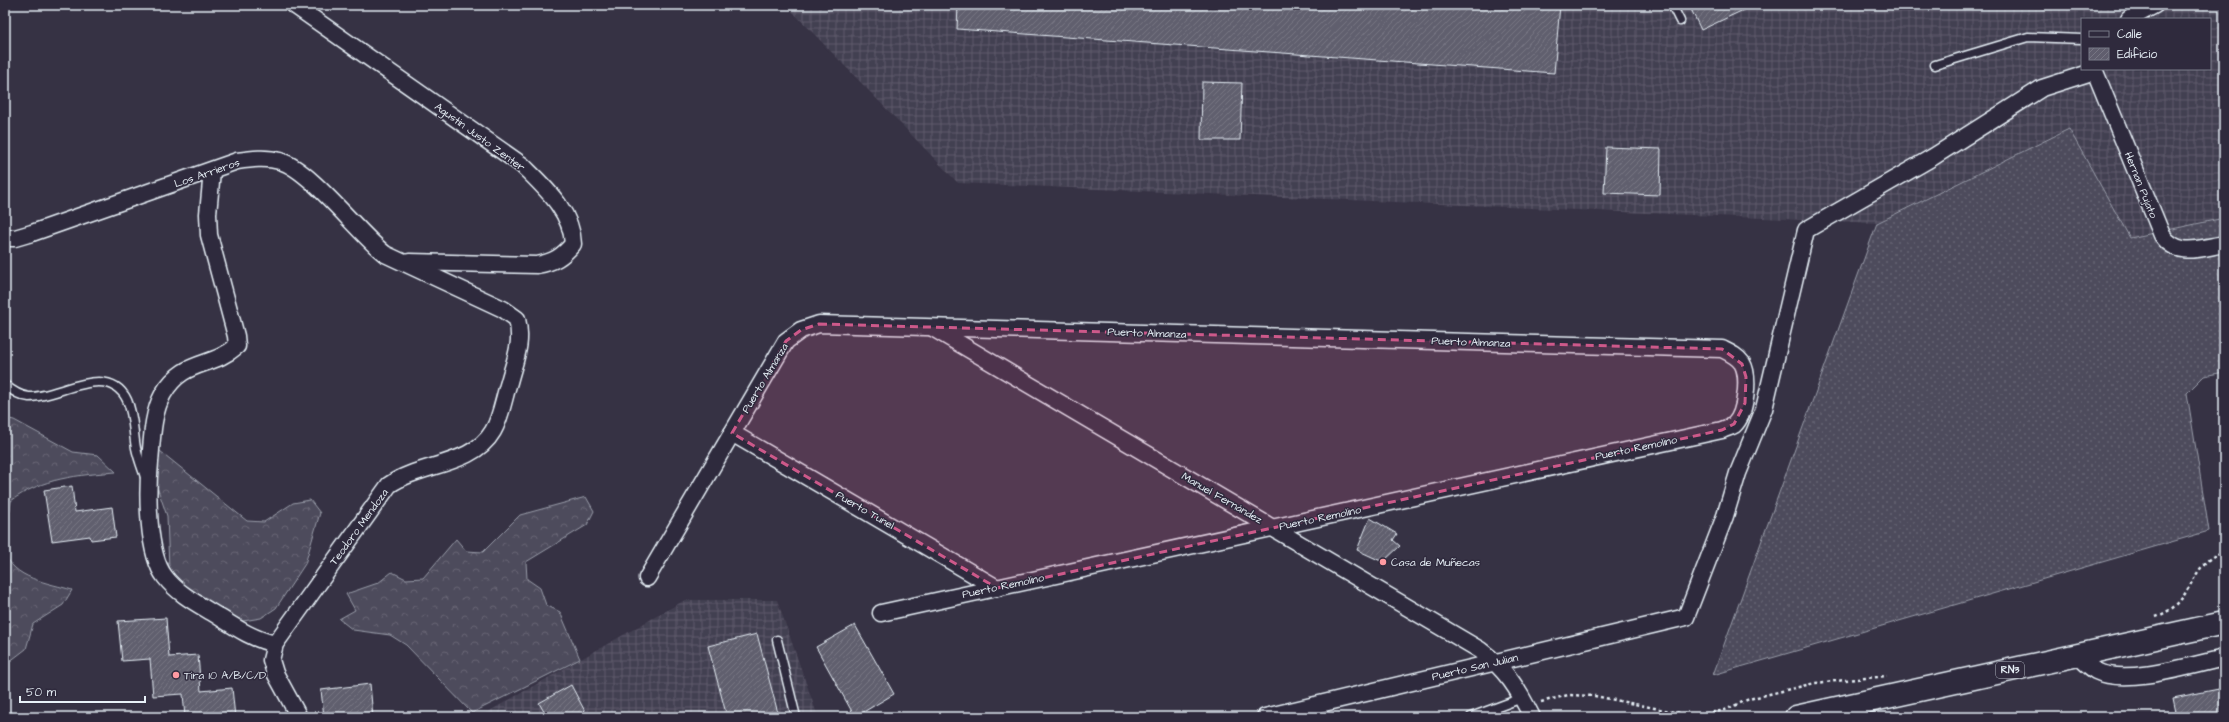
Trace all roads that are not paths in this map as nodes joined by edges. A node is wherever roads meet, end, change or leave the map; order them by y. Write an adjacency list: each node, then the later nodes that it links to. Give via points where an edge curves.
1 (294, 5): 12 (street, Agustin Justo Zenter, via 522,165 549,192 566,215 572,229 573,244 563,256 537,265)
2 (1672, 5): 5 (lane)
3 (2155, 5): 4 (street)
4 (2131, 18)
5 (1680, 21)
6 (2081, 39): 7 (lane, via 2028,37)
7 (1935, 65)
8 (2094, 70): 11 (street, Hernan Pujato, via 2162,235 2168,243 2180,250); 15 (street, via 2042,88 1933,157 1806,230)
9 (212, 170): 10 (street, Los Arrieros, via 32,233); 12 (street, Los Arrieros, via 237,161 262,158 291,166 303,174 369,241 385,254); 17 (street, via 209,235 237,346 228,354 188,367 174,379 162,395 153,424)
10 (5, 238)
11 (2224, 244)
12 (404, 262): 24 (street, Teodoro Mendoza, via 503,309 517,319 521,342 494,431 482,446 464,456 403,476 389,485)
13 (932, 327): 15 (street, Puerto Almanza, via 1722,349 1736,356 1742,364); 16 (street, Puerto Almanza, via 819,324 801,330 786,341); 18 (street, Manuel Fernández)
14 (5, 385): 17 (lane, via 12,391 28,397 42,396 63,388 98,381 116,388 126,399 132,417 136,449)
15 (1754, 406): 18 (street, Puerto Remolino, via 1734,424 1722,430); 27 (street, Puerto San Julian, via 1725,516 1686,617)
16 (732, 433): 19 (street, Puerto Almanza); 20 (street, Puerto Tunel)
17 (148, 485): 24 (street, via 153,549 166,578 181,593 250,636)
18 (1273, 528): 20 (street, Puerto Remolino); 27 (street, Manuel Fernández, via 1480,650)
19 (647, 578)
20 (997, 588): 21 (street, Puerto Remolino)
21 (881, 613)
22 (2224, 623): 25 (highway, RN3)
23 (777, 640): 30 (lane)
24 (275, 644): 29 (street, Teodoro Mendoza, via 271,660 275,673)
25 (2076, 656): 26 (street, via 2096,671 2141,676); 33 (highway, RN3)
26 (2224, 658)
27 (1496, 662): 28 (street, Manuel Fernández, via 1518,689); 31 (street, Puerto San Julian)
28 (1527, 708): 32 (lane)
29 (298, 717)
30 (796, 717)
31 (1264, 717)
32 (1471, 717)
33 (1796, 717)

